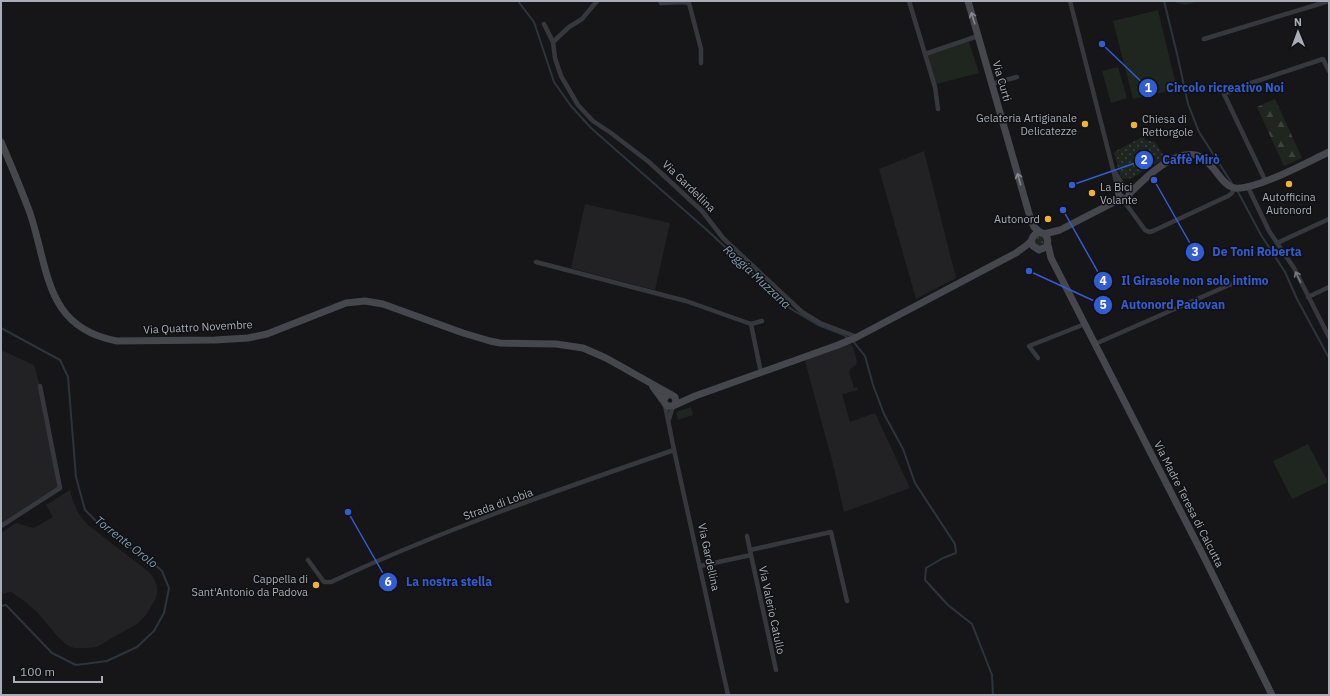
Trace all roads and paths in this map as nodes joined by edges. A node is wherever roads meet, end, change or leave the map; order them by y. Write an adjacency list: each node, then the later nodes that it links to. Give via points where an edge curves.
1 (597, 1): 10 (street, via 582,19)
2 (660, 1): 12 (street, via 689,4 701,49)
3 (909, 1): 11 (street)
4 (968, 1): 8 (street, Via Curti, one-way to 4)
5 (1070, 1): 19 (street)
6 (1329, 1): 9 (street)
7 (544, 24): 10 (street, Via Gardellina)
8 (978, 36): 11 (street); 15 (street, Via Curti)
9 (1204, 39)
10 (553, 42): 41 (street, Via Gardellina, via 561,76 578,105 593,121 649,162 702,211 723,238 802,312)
11 (925, 54): 16 (street, via 935,87)
12 (701, 63)
13 (1329, 71): 20 (street, via 1323,59 1224,94)
14 (1017, 77): 15 (street)
15 (991, 84): 26 (street, Via Curti, one-way to 15, via 1034,227 1030,217)
16 (938, 109)
17 (1, 142): 45 (street, Via Quattro Novembre, via 29,213 56,300 71,320 89,333 102,338 117,341 248,338 267,334 342,304 365,301 383,304 490,341 583,348)
18 (1329, 152): 20 (street)
19 (1112, 167): 23 (street); 23 (street)
20 (1266, 182): 22 (street)
21 (1234, 188): 22 (street); 23 (street, via 1208,162 1200,156 1190,154 1168,161); 23 (street, via 1232,194 1149,232 1126,204)
22 (1246, 188): 28 (street)
23 (1124, 193): 25 (street, via 1107,206)
24 (1329, 220): 28 (street)
25 (1060, 230): 26 (street); 29 (street)
26 (1042, 234): 27 (street, via 1034,235); 29 (street, via 1048,239)
27 (1031, 241): 30 (street); 31 (street)
28 (1277, 243): 36 (street, one-way to 28, via 1294,268)
29 (1048, 244): 30 (street, via 1044,249); 32 (street, Via Madre Teresa di Calcutta)
30 (1038, 250): 31 (street); 32 (street, Via Madre Teresa di Calcutta)
31 (1016, 253): 41 (street)
32 (1051, 258): 39 (street, Via Madre Teresa di Calcutta)
33 (536, 262): 38 (street, via 686,301)
34 (1245, 278): 42 (street)
35 (1329, 287): 36 (street)
36 (1308, 297): 40 (street)
37 (762, 321): 38 (street)
38 (751, 324): 44 (street)
39 (1084, 324): 42 (street, Via Madre Teresa di Calcutta); 43 (street, via 1029,346)
40 (1329, 337)
41 (854, 338): 44 (street)
42 (1095, 344): 61 (street, Via Madre Teresa di Calcutta)
43 (1038, 358)
44 (761, 373): 48 (street)
45 (648, 381): 47 (street, Via Quattro Novembre); 49 (street, Via Quattro Novembre)
46 (40, 386): 53 (street, via 60,488)
47 (671, 395): 48 (street); 49 (street, via 666,396); 50 (street, via 676,400)
48 (695, 396): 50 (street)
49 (664, 402): 50 (street, via 670,407); 51 (street, Via Gardellina)
50 (674, 406): 51 (street, Via Gardellina)
51 (668, 423): 52 (street, Via Gardellina)
52 (674, 450): 56 (street, Strada di Lobia, via 488,516 331,582 324,582); 57 (street, Via Gardellina)
53 (1, 526)
54 (747, 536): 55 (street, Via Valerio Catullo)
55 (751, 553): 57 (street, Via Valerio Catullo); 58 (street, Via Valerio Catullo, via 831,532); 59 (street, Via Valerio Catullo)
56 (308, 560)
57 (700, 566): 60 (street, Via Gardellina)
58 (847, 601)
59 (776, 670)
60 (728, 695)
61 (1272, 695)

